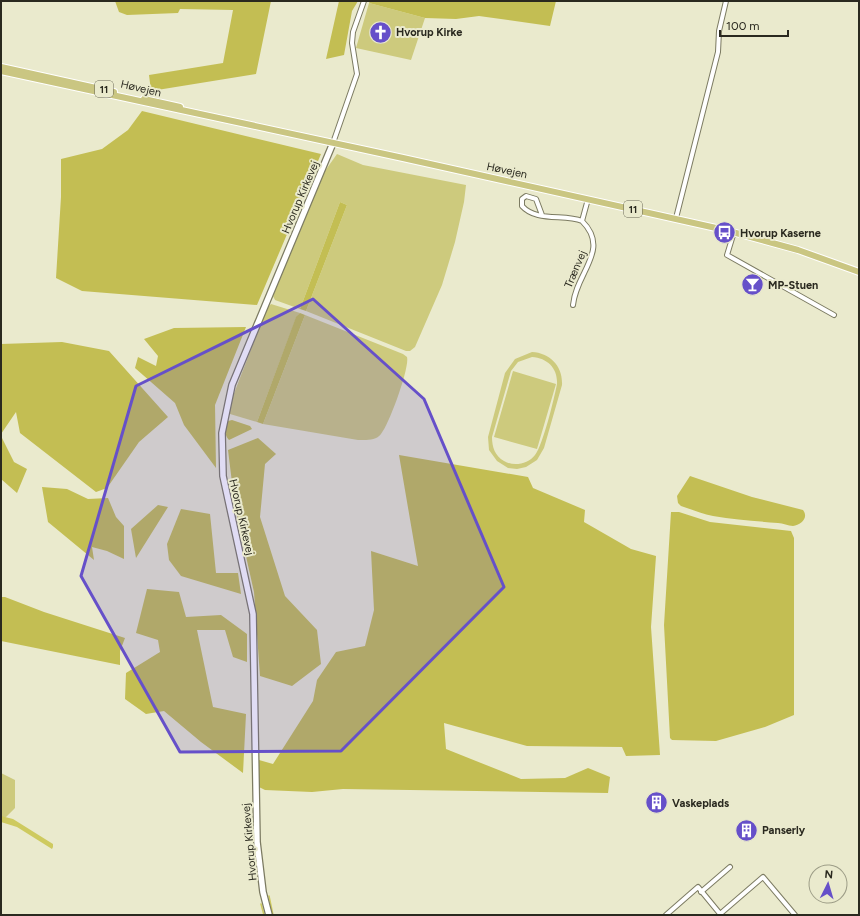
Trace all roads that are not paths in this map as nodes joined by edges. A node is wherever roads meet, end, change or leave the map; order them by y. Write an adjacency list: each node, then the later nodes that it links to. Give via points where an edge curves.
1 (364, 1): 6 (street, via 352,43 357,74)
2 (726, 1): 9 (street, via 719,31 718,52)
3 (1, 67): 5 (main road, Høvejen / 11, via 173,105)
4 (1, 71): 5 (main road, Høvejen / 11)
5 (206, 115): 6 (main road, Høvejen / 11)
6 (333, 142): 7 (main road, Høvejen / 11); 18 (street, Hvorup Kirkevej, via 232,385 222,433 223,476 253,614 257,842 263,892)
7 (588, 199): 9 (main road, Høvejen / 11); 10 (street)
8 (542, 215): 8 (street, via 526,210 522,206 522,199 526,196 536,199); 10 (street)
9 (676, 218): 11 (main road, Høvejen / 11)
10 (582, 221): 13 (street, Trænvej, via 591,232 594,247 578,283)
11 (734, 232): 12 (main road, Høvejen / 11, via 798,250); 14 (street, via 727,255)
12 (859, 272)
13 (573, 305)
14 (834, 315)
15 (730, 868): 16 (street)
16 (701, 892): 17 (street); 19 (street, via 698,888)
17 (720, 914): 20 (street, via 762,878)
18 (270, 915)
19 (666, 915)
20 (795, 915)

